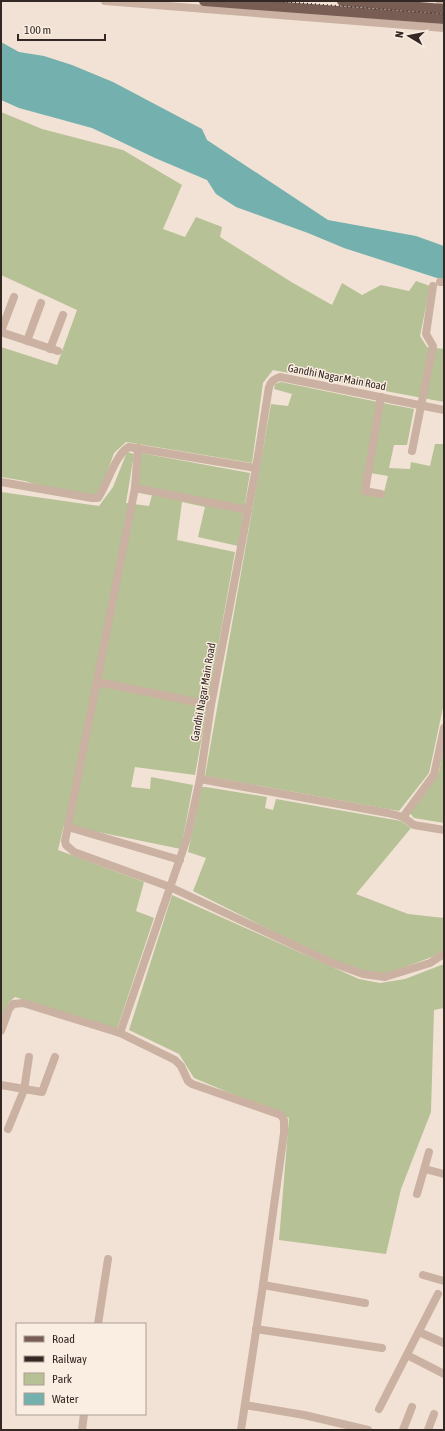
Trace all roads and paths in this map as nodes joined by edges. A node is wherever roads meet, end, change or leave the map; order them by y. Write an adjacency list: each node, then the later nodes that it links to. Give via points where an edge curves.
1 (105, 1): 8 (street)
2 (204, 1): 7 (main road)
3 (342, 1): 6 (main road)
4 (440, 1): 5 (street)
5 (444, 1)
6 (444, 9)
7 (444, 19)
8 (444, 28)
9 (439, 284): 18 (street, via 426,334 433,346)
10 (14, 297): 13 (street)
11 (41, 303): 14 (street)
12 (63, 315): 15 (street)
13 (1, 331): 14 (street)
14 (27, 341): 15 (street)
15 (50, 348): 16 (street)
16 (58, 351)
17 (381, 397): 18 (street, Gandhi Nagar Main Road); 22 (street, Gandhi Nagar Main Road, via 275,378 269,387); 25 (street, via 365,491)
18 (421, 405): 19 (street, Gandhi Nagar Main Road); 21 (street)
19 (444, 410)
20 (138, 448): 22 (street); 23 (street, via 124,449 98,498); 24 (street)
21 (412, 451)
22 (256, 468): 26 (street, Gandhi Nagar Main Road)
23 (1, 482)
24 (135, 488): 26 (street); 27 (street)
25 (381, 494)
26 (248, 510): 28 (street, Gandhi Nagar Main Road)
27 (96, 686): 28 (street, via 103,683); 32 (street)
28 (211, 705): 30 (street, Gandhi Nagar Main Road)
29 (444, 728): 31 (street, via 434,775)
30 (200, 779): 31 (street); 34 (street, Gandhi Nagar Main Road)
31 (403, 817): 33 (street, via 414,825)
32 (68, 828): 34 (street); 35 (street, via 66,845 74,852)
33 (444, 830)
34 (180, 860): 35 (street, Gandhi Nagar Main Road)
35 (170, 887): 36 (street, via 330,962 363,974 385,977 430,963); 38 (street, Gandhi Nagar Main Road)
36 (444, 954)
37 (1, 1031): 38 (street, via 9,1009 13,1004 23,1003)
38 (120, 1033): 51 (street, via 175,1060 181,1066 188,1082 281,1115 284,1120)
39 (29, 1057): 42 (street)
40 (55, 1057): 42 (street, via 42,1092)
41 (1, 1085): 42 (street)
42 (24, 1090): 43 (street)
43 (8, 1129)
44 (429, 1152): 45 (street)
45 (425, 1169): 46 (street); 47 (street)
46 (444, 1174)
47 (417, 1194)
48 (108, 1259): 54 (street)
49 (423, 1275): 50 (street)
50 (444, 1281)
51 (263, 1285): 53 (street); 55 (street)
52 (438, 1294): 56 (street)
53 (365, 1303)
54 (98, 1323)
55 (256, 1329): 58 (street); 61 (street)
56 (419, 1332): 57 (street); 59 (street)
57 (444, 1343)
58 (382, 1348)
59 (407, 1355): 60 (street); 63 (street)
60 (444, 1374)
61 (245, 1405): 67 (street); 68 (street)
62 (412, 1407): 69 (street)
63 (379, 1409)
64 (434, 1414): 70 (street)
65 (84, 1415): 66 (street)
66 (82, 1430)
67 (241, 1430)
68 (368, 1430)
69 (403, 1430)
70 (428, 1430)

